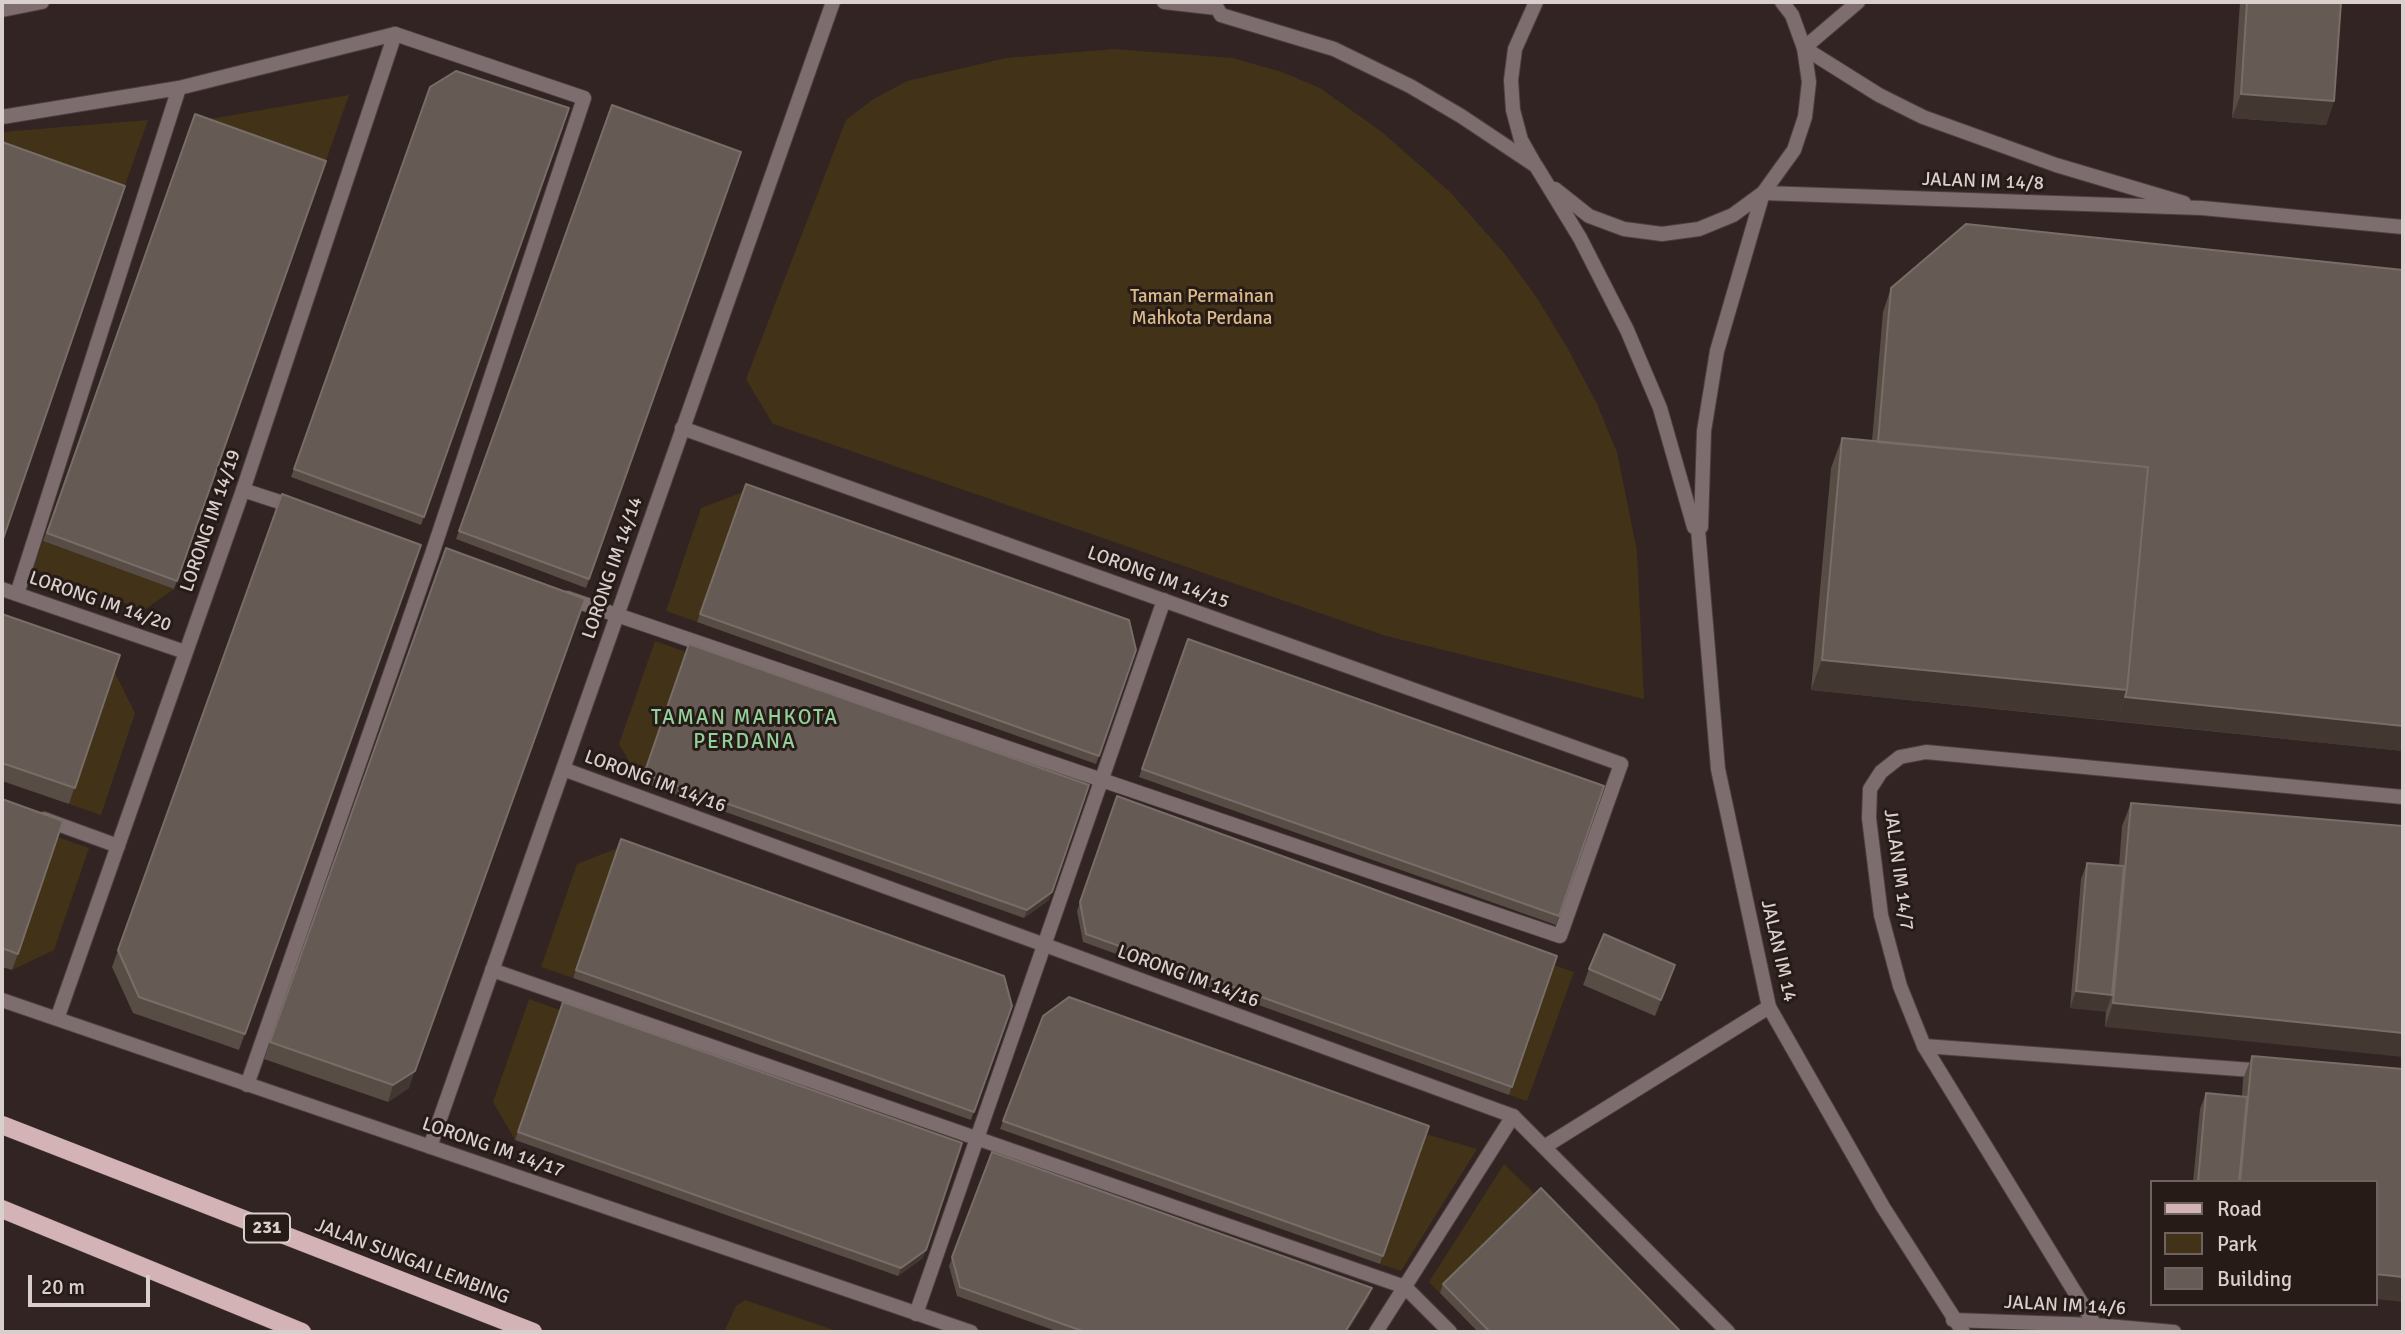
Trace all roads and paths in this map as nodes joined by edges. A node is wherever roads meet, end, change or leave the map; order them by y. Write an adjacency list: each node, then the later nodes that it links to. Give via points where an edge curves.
1 (42, 2): 8 (street)
2 (833, 2): 17 (street, LORONG IM 14/14)
3 (1164, 2): 7 (street)
4 (1536, 2): 13 (street, via 1515,49 1511,80 1521,140)
5 (1782, 2): 10 (street)
6 (1858, 2): 10 (street)
7 (1223, 5): 13 (street, via 1221,15 1334,49 1399,81)
8 (2, 10)
9 (395, 34): 11 (street); 18 (street, LORONG IM 14/19); 39 (street, via 584,98)
10 (1804, 48): 14 (street, via 1809,82 1805,117 1794,150); 15 (street, JALAN IM 14/8, via 1923,117 2056,165)
11 (179, 88): 12 (street); 23 (street)
12 (2, 117)
13 (1536, 166): 14 (street, via 1559,193 1589,216 1624,229 1662,234 1699,229 1733,215); 20 (street, via 1580,238 1627,330 1660,408)
14 (1763, 193): 15 (street, JALAN IM 14/8); 20 (street, via 1717,351 1704,431)
15 (2202, 208): 16 (street, JALAN IM 14/8)
16 (2403, 227)
17 (682, 428): 24 (street, LORONG IM 14/15); 25 (street, LORONG IM 14/14)
18 (243, 490): 19 (street); 26 (street, LORONG IM 14/19)
19 (306, 511)
20 (1698, 529): 35 (street, JALAN IM 14, via 1718,769)
21 (2, 589): 23 (street, LORONG IM 14/20)
22 (551, 593): 25 (street)
23 (18, 594): 26 (street, LORONG IM 14/20)
24 (1164, 600): 28 (street); 28 (street, LORONG IM 14/15, via 1621,764 1560,936)
25 (617, 615): 27 (street, LORONG IM 14/14); 28 (street)
26 (185, 652): 31 (street, LORONG IM 14/19)
27 (563, 769): 32 (street, LORONG IM 14/16); 33 (street, LORONG IM 14/14)
28 (1102, 779): 32 (street)
29 (2403, 797): 37 (street, JALAN IM 14/7, via 1926,752 1900,757 1881,772 1870,789 1869,818 1881,915 1900,986)
30 (28, 814): 31 (street)
31 (118, 846): 36 (street, LORONG IM 14/19)
32 (1044, 945): 40 (street, LORONG IM 14/16); 42 (street)
33 (492, 971): 42 (street); 43 (street, LORONG IM 14/14)
34 (2, 1000): 36 (street, LORONG IM 14/17)
35 (1769, 1007): 44 (street); 48 (street, JALAN IM 14)
36 (57, 1019): 39 (street, LORONG IM 14/17)
37 (1924, 1046): 38 (street); 49 (street, JALAN IM 14/7)
38 (2280, 1072)
39 (247, 1085): 43 (street, LORONG IM 14/17)
40 (1513, 1116): 44 (street, LORONG IM 14/16); 46 (street)
41 (2, 1125): 51 (main road, JALAN SUNGAI LEMBING / 231)
42 (976, 1139): 46 (street); 47 (street)
43 (430, 1147): 47 (street, LORONG IM 14/17)
44 (1545, 1147): 55 (street, LORONG IM 14/16)
45 (2, 1209): 50 (main road)
46 (1405, 1287): 53 (street); 54 (street)
47 (916, 1314): 52 (street, LORONG IM 14/17)
48 (1953, 1320): 49 (street, JALAN IM 14/6); 56 (street, JALAN IM 14)
49 (2095, 1325): 57 (street, JALAN IM 14/6)
50 (302, 1332)
51 (533, 1332)
52 (971, 1332)
53 (1377, 1332)
54 (1450, 1332)
55 (1728, 1332)
56 (1963, 1332)
57 (2174, 1332)

